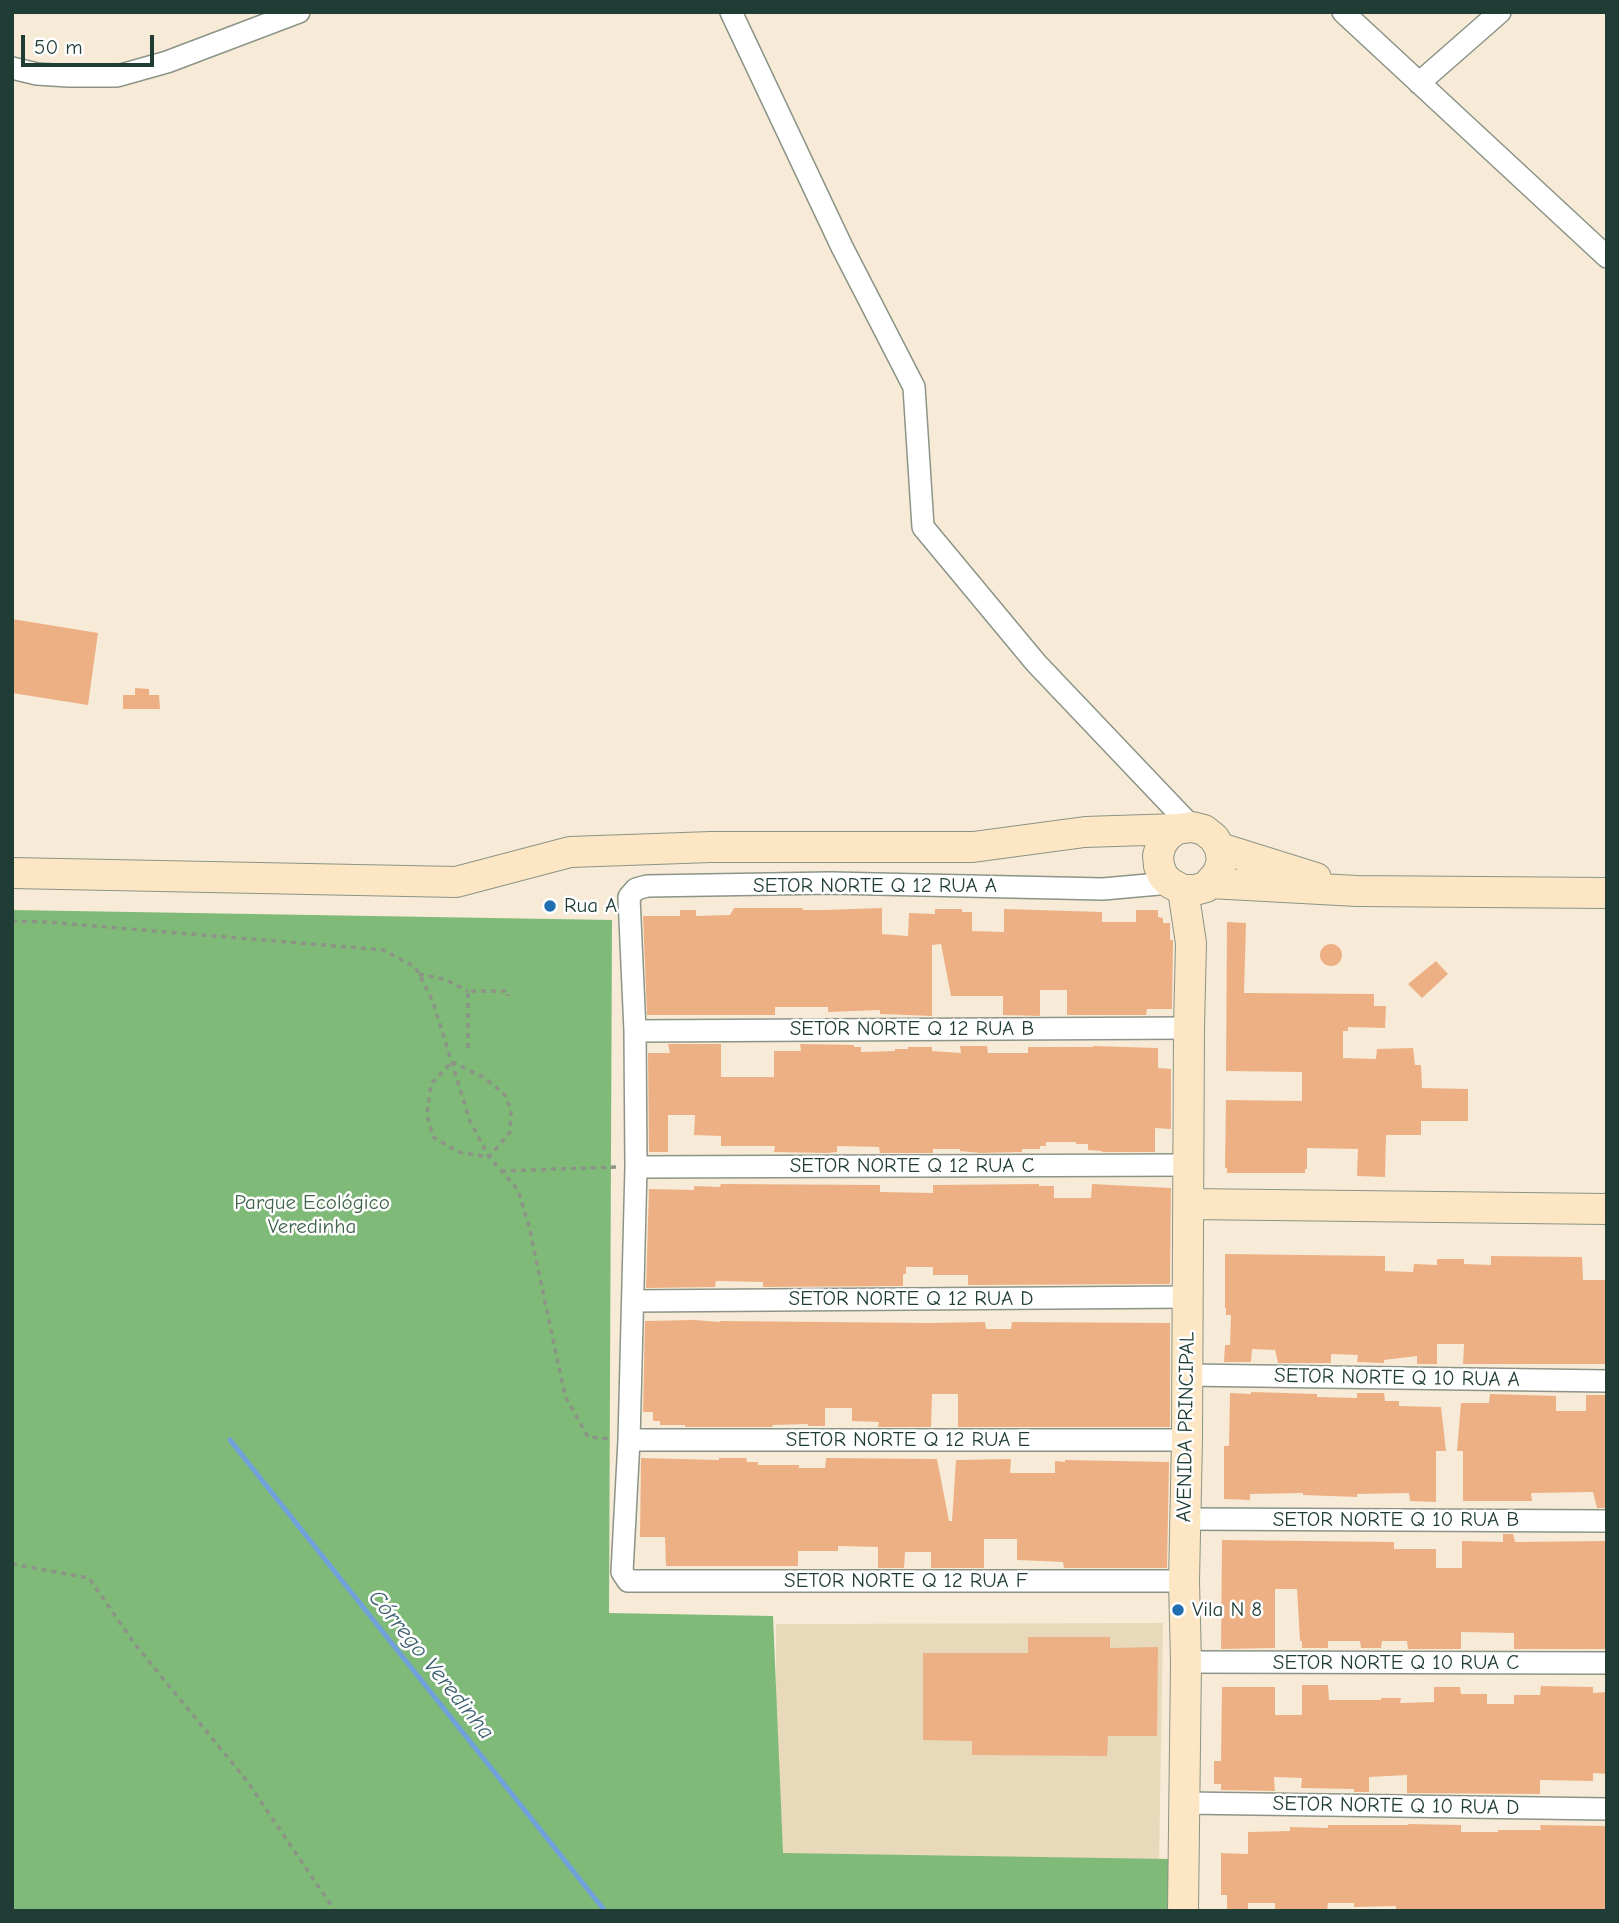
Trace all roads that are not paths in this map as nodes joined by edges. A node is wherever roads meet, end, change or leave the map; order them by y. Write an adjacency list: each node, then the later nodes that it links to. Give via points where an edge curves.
1 (299, 12): 5 (street, via 117,76 37,74)
2 (731, 12): 8 (street, via 914,387 923,527 1036,663)
3 (1343, 12): 6 (street)
4 (1500, 12): 6 (street)
5 (12, 68)
6 (1419, 83): 7 (street)
7 (1607, 257)
8 (1184, 828): 9 (street); 10 (street, via 1204,830); 12 (street, AVENIDA PRINCIPAL, via 1167,836 1161,845)
9 (1085, 832): 11 (street, via 973,847 570,852 456,882); 12 (street)
10 (1220, 848): 12 (street, AVENIDA PRINCIPAL, via 1218,873); 13 (street)
11 (12, 873)
12 (1181, 878): 13 (street); 15 (street, AVENIDA PRINCIPAL, via 1191,943); 16 (street, SETOR NORTE Q 12 RUA A, via 1103,888 831,883 636,889 629,897)
13 (1357, 891): 14 (street)
14 (1607, 893)
15 (1189, 1028): 16 (street, SETOR NORTE Q 12 RUA B); 17 (street, AVENIDA PRINCIPAL)
16 (635, 1031): 18 (street)
17 (1189, 1165): 18 (street, SETOR NORTE Q 12 RUA C); 19 (street, AVENIDA PRINCIPAL)
18 (636, 1167): 22 (street)
19 (1188, 1205): 20 (street); 21 (street, AVENIDA PRINCIPAL)
20 (1607, 1209)
21 (1188, 1297): 22 (street, SETOR NORTE Q 12 RUA D); 23 (street, AVENIDA PRINCIPAL)
22 (633, 1301): 25 (street)
23 (1187, 1375): 24 (street, SETOR NORTE Q 10 RUA A); 26 (street, AVENIDA PRINCIPAL)
24 (1607, 1381)
25 (629, 1440): 26 (street, SETOR NORTE Q 12 RUA E); 29 (street, SETOR NORTE Q 12 RUA F, via 622,1572 628,1581)
26 (1187, 1440): 27 (street, AVENIDA PRINCIPAL)
27 (1185, 1519): 28 (street, SETOR NORTE Q 10 RUA B); 29 (street, AVENIDA PRINCIPAL)
28 (1607, 1521)
29 (1184, 1581): 30 (street, AVENIDA PRINCIPAL)
30 (1186, 1662): 31 (street, SETOR NORTE Q 10 RUA C); 32 (street, AVENIDA PRINCIPAL)
31 (1607, 1663)
32 (1185, 1803): 33 (street, SETOR NORTE Q 10 RUA D); 34 (street, AVENIDA PRINCIPAL)
33 (1607, 1809)
34 (1183, 1911)

